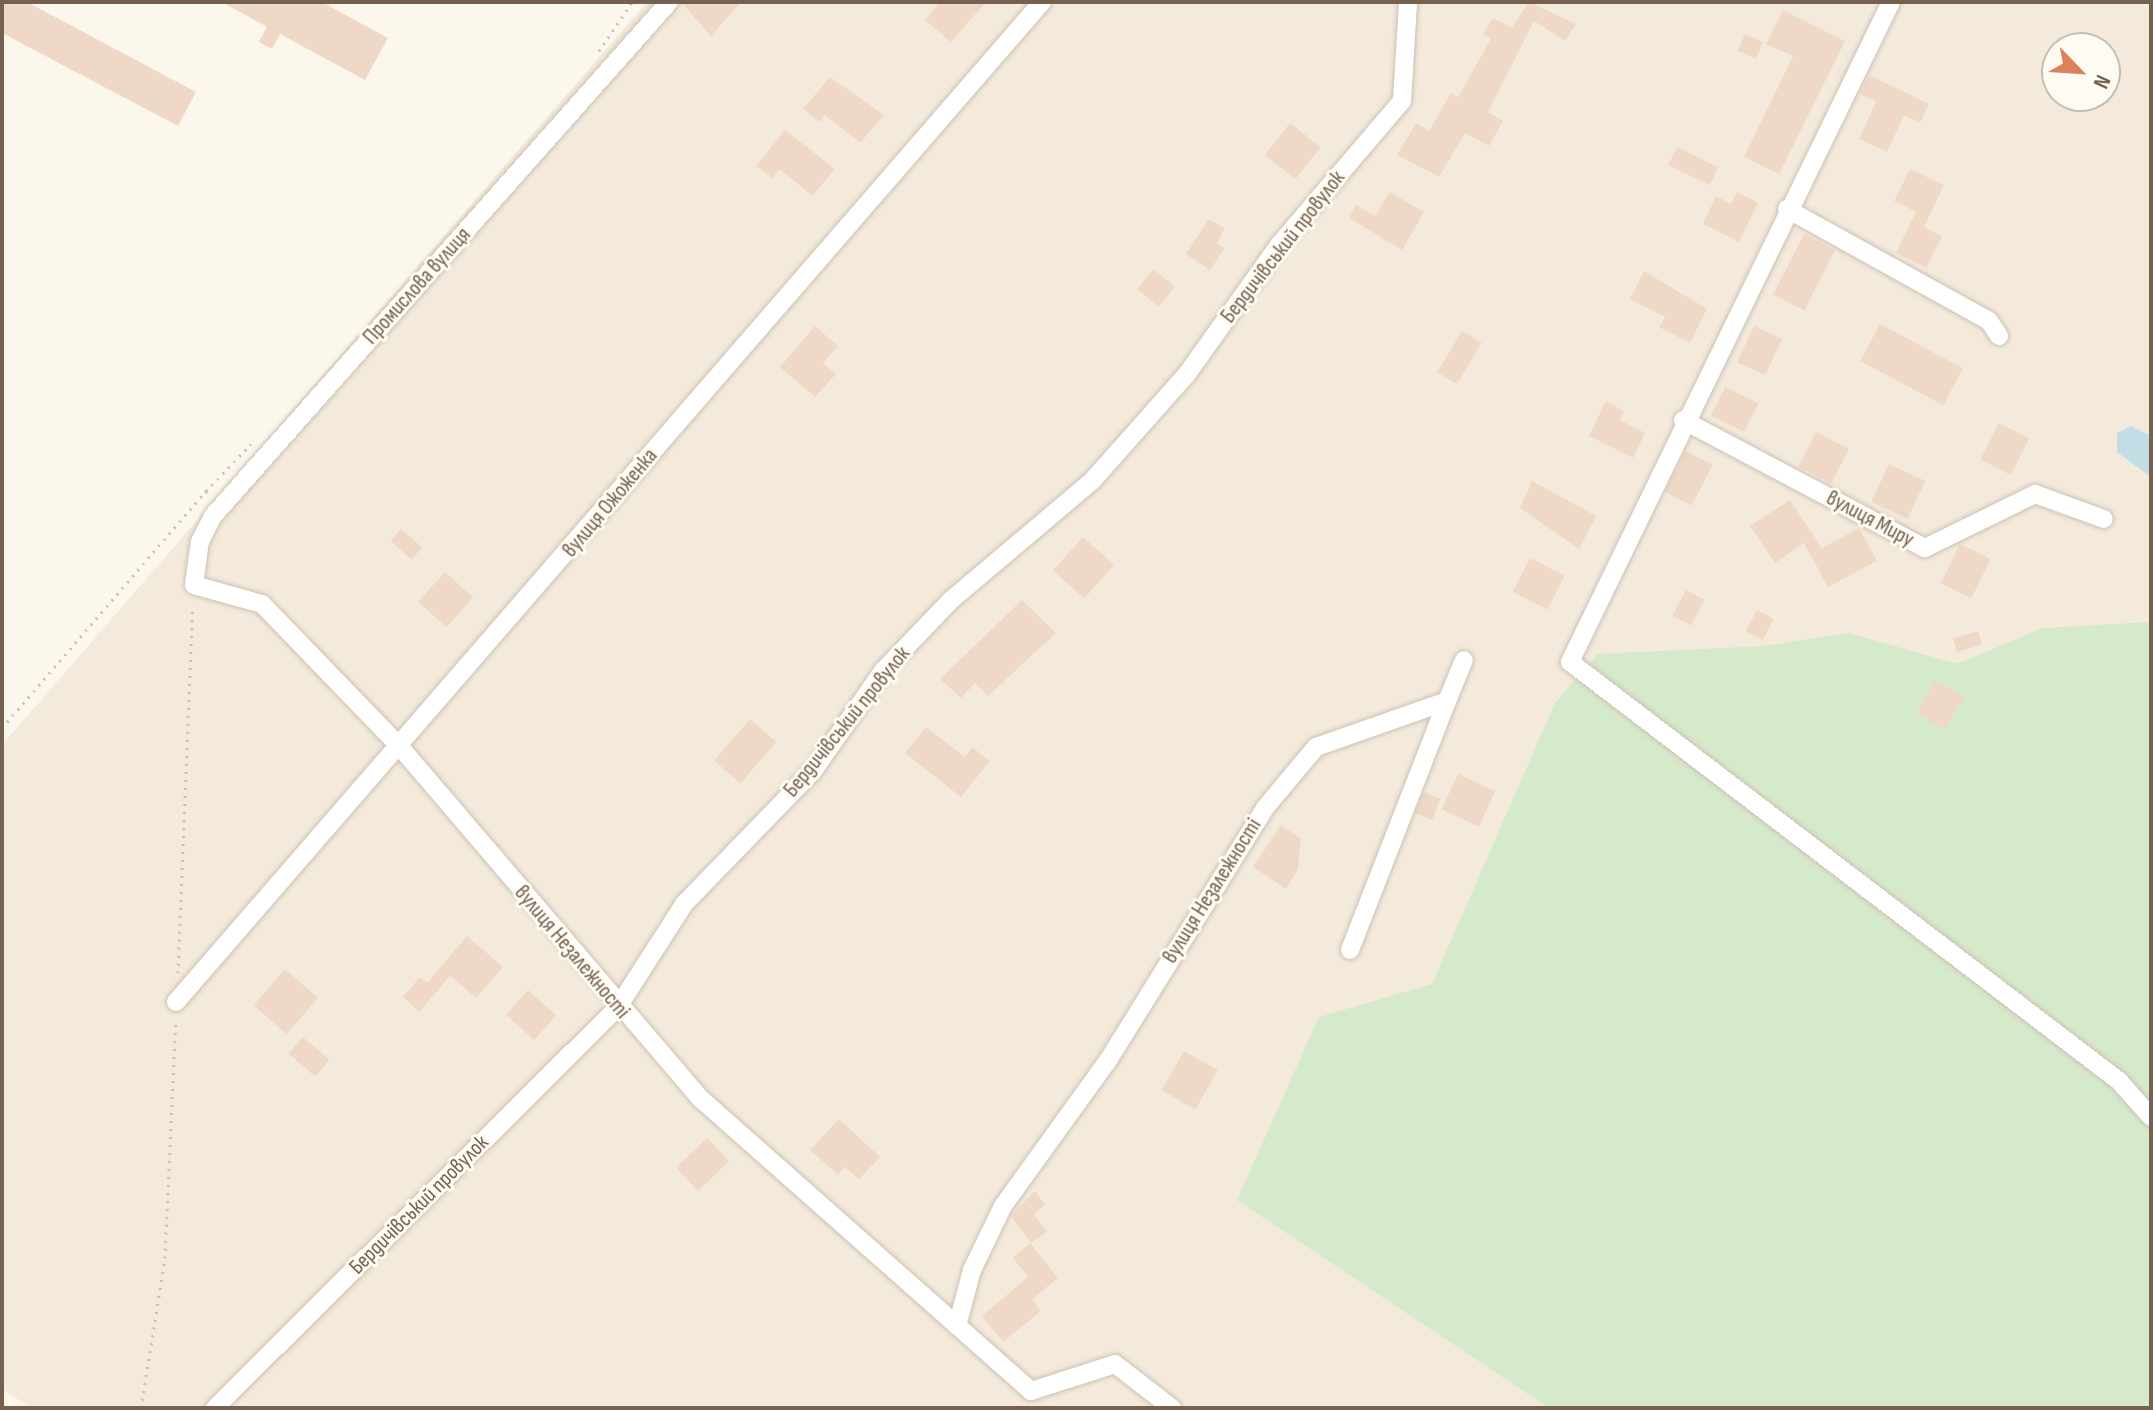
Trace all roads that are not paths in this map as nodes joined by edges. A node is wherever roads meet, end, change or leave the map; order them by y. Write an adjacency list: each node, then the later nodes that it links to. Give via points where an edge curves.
1 (669, 2): 9 (street, Промислова вулиця, via 213,516 200,541)
2 (1042, 2): 12 (street, вулиця Ожоженка)
3 (1408, 2): 15 (street, Бердичівський провулок, via 1402,101 1279,245 1187,374 1092,481 951,600 883,671 813,771 684,904)
4 (1891, 2): 5 (street)
5 (1787, 209): 6 (street, via 1989,321); 7 (street)
6 (1999, 336)
7 (1683, 420): 8 (street, вулиця Миру, via 1925,548 2035,494); 16 (street, via 1570,662 2119,1081)
8 (2104, 519)
9 (194, 585): 12 (street, вулиця Незалежності, via 262,604)
10 (1464, 660): 11 (street)
11 (1447, 701): 13 (street); 17 (street, вулиця Незалежності, via 1392,726 1338,736 1297,766 1216,880 1107,1062 1003,1206 972,1270)
12 (401, 748): 14 (street, вулиця Ожоженка); 15 (street, вулиця Незалежності)
13 (1350, 950)
14 (176, 1002)
15 (618, 1007): 17 (street, вулиця Незалежності, via 701,1099); 19 (street, Бердичівський провулок)
16 (2151, 1117)
17 (957, 1326): 18 (street, вулиця Незалежності)
18 (1028, 1400): 20 (street, вулиця Незалежності, via 1115,1364)
19 (215, 1408)
20 (1172, 1408)

